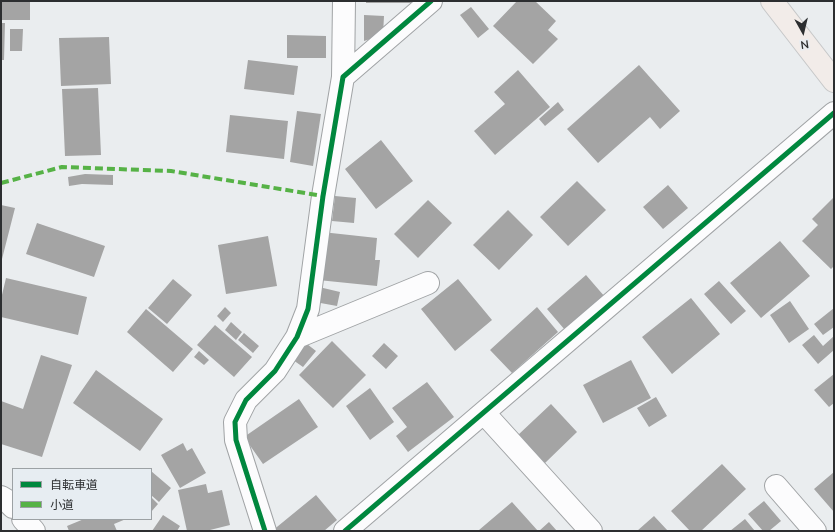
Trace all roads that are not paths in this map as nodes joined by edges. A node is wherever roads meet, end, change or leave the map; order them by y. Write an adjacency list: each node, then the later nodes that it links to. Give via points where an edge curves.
1 (344, 1): 4 (street)
2 (431, 1): 4 (street)
3 (772, 1): 5 (main road)
4 (343, 77): 8 (street, via 323,196 308,309)
5 (834, 81)
6 (834, 114): 9 (street)
7 (428, 283): 8 (street)
8 (297, 337): 15 (street, via 275,371 246,400 235,422 236,440)
9 (484, 413): 16 (street); 17 (street)
10 (776, 486): 18 (street)
11 (1, 497): 12 (street)
12 (12, 506)
13 (25, 520): 14 (street)
14 (34, 531)
15 (265, 531)
16 (345, 531)
17 (591, 531)
18 (815, 531)

